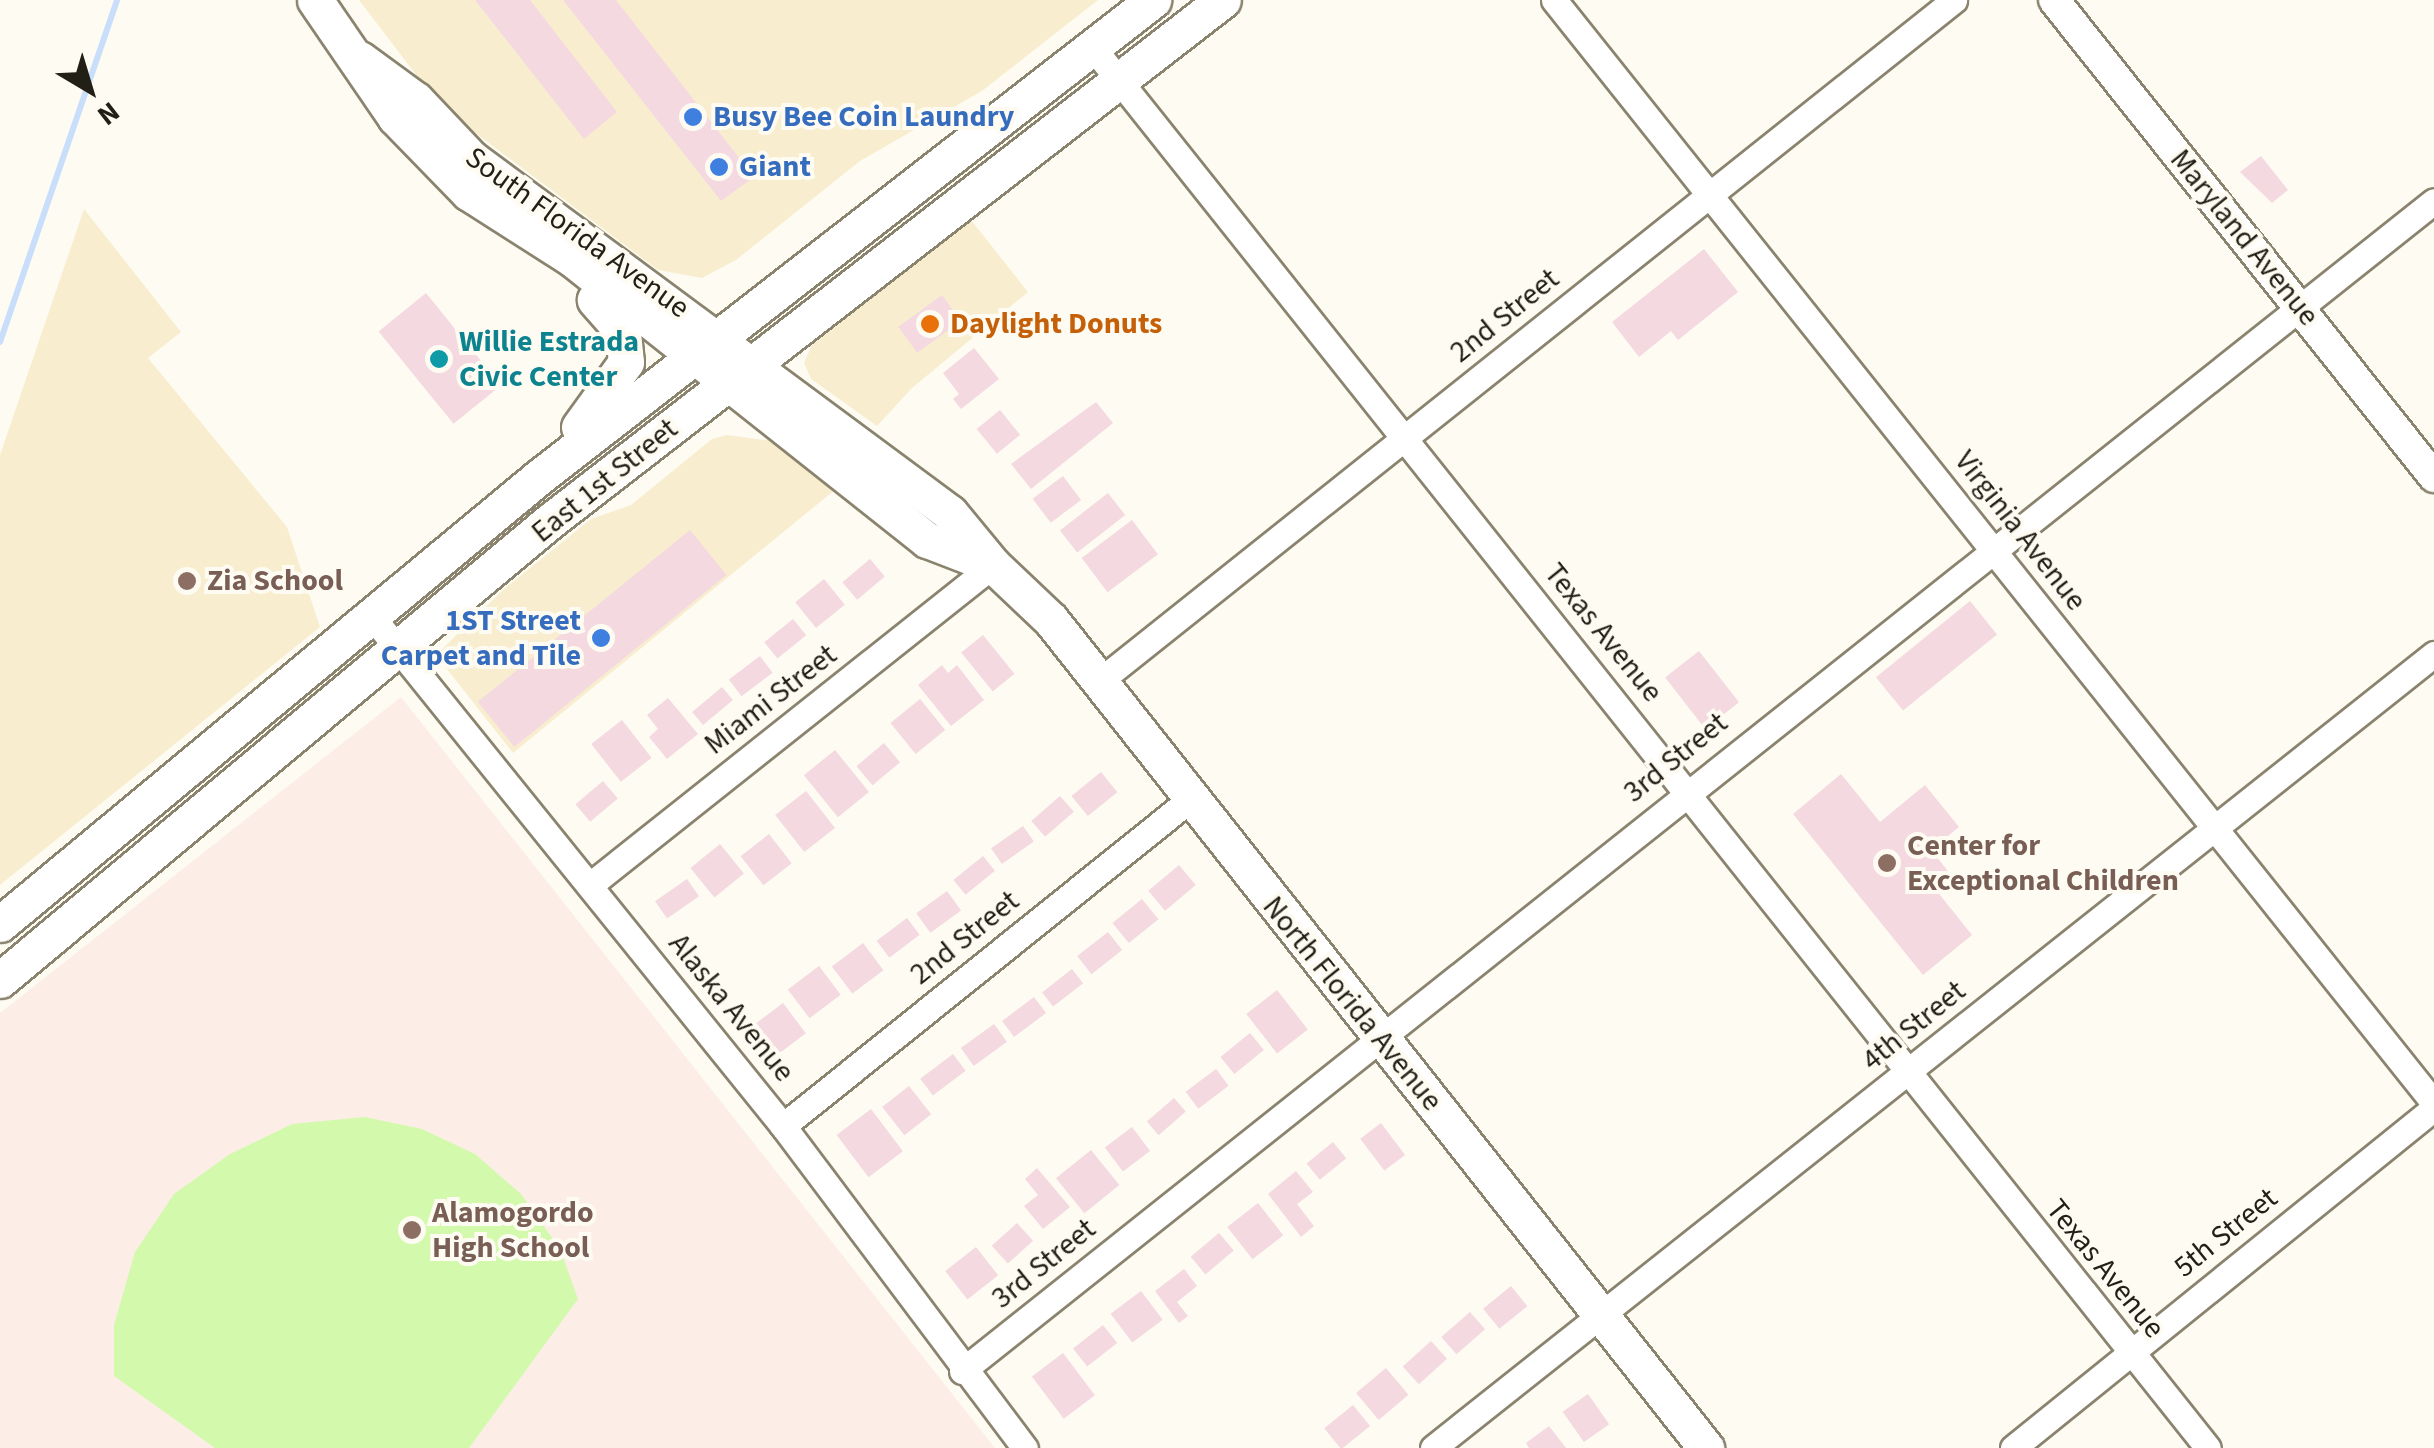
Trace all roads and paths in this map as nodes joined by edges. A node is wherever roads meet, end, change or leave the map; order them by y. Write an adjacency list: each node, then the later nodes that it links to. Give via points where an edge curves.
1 (314, 0): 8 (main road, South Florida Avenue)
2 (1153, 0): 7 (main road, East 1st Street)
3 (1223, 0): 9 (main road, East 1st Street)
4 (1554, 0): 11 (street, Virginia Avenue)
5 (1954, 0): 11 (street, 2nd Street)
6 (2054, 0): 13 (street, Maryland Avenue)
7 (1094, 49): 9 (street, Texas Avenue); 14 (main road, East 1st Street)
8 (360, 59): 10 (main road, South Florida Avenue, via 396,117); 14 (main road, South Florida Avenue)
9 (1119, 79): 15 (main road, East 1st Street); 17 (street, Texas Avenue)
10 (469, 194): 14 (main road, South Florida Avenue); 18 (main road, via 503,229 570,276 624,332 626,362)
11 (1708, 196): 17 (street, 2nd Street); 20 (street, Virginia Avenue)
12 (2434, 201): 13 (street, 3rd Street)
13 (2299, 308): 19 (street, Maryland Avenue); 20 (street, 3rd Street)
14 (703, 346): 15 (main road, South Florida Avenue); 16 (main road, North Florida Avenue); 18 (main road, East 1st Street)
15 (754, 362): 16 (main road, East 1st Street); 21 (main road, North Florida Avenue, via 950,513)
16 (726, 384): 21 (main road, North Florida Avenue, via 927,540); 23 (main road, East 1st Street, via 550,522)
17 (1405, 437): 25 (street, 2nd Street); 26 (street, Texas Avenue)
18 (539, 477): 22 (main road, East 1st Street)
19 (2434, 477)
20 (1994, 549): 26 (street, 3rd Street); 28 (street, Virginia Avenue)
21 (992, 565): 25 (main road, North Florida Avenue, via 1051,620); 29 (street, Miami Street)
22 (374, 619): 23 (street, Alaska Avenue); 30 (main road, East 1st Street)
23 (402, 651): 29 (street, Alaska Avenue); 31 (main road, East 1st Street)
24 (2434, 654): 28 (street, 4th Street)
25 (1097, 683): 27 (main road, North Florida Avenue)
26 (1687, 790): 32 (street, 3rd Street); 33 (street, Texas Avenue)
27 (1188, 801): 32 (main road, North Florida Avenue); 35 (street, 2nd Street)
28 (2212, 830): 33 (street, 4th Street); 34 (street, Virginia Avenue)
29 (590, 885): 35 (street, Alaska Avenue)
30 (0, 924)
31 (0, 980)
32 (1380, 1038): 36 (main road, North Florida Avenue); 38 (street, 3rd Street)
33 (1906, 1074): 36 (street, 4th Street); 37 (street, Texas Avenue)
34 (2434, 1106): 37 (street, 5th Street)
35 (783, 1126): 38 (street, Alaska Avenue)
36 (1600, 1316): 40 (street, 4th Street); 41 (main road, North Florida Avenue)
37 (2131, 1352): 42 (street, 5th Street); 43 (street, Texas Avenue)
38 (962, 1371): 39 (street, Alaska Avenue)
39 (1024, 1448)
40 (1433, 1448)
41 (1706, 1448)
42 (2013, 1448)
43 (2208, 1448)

